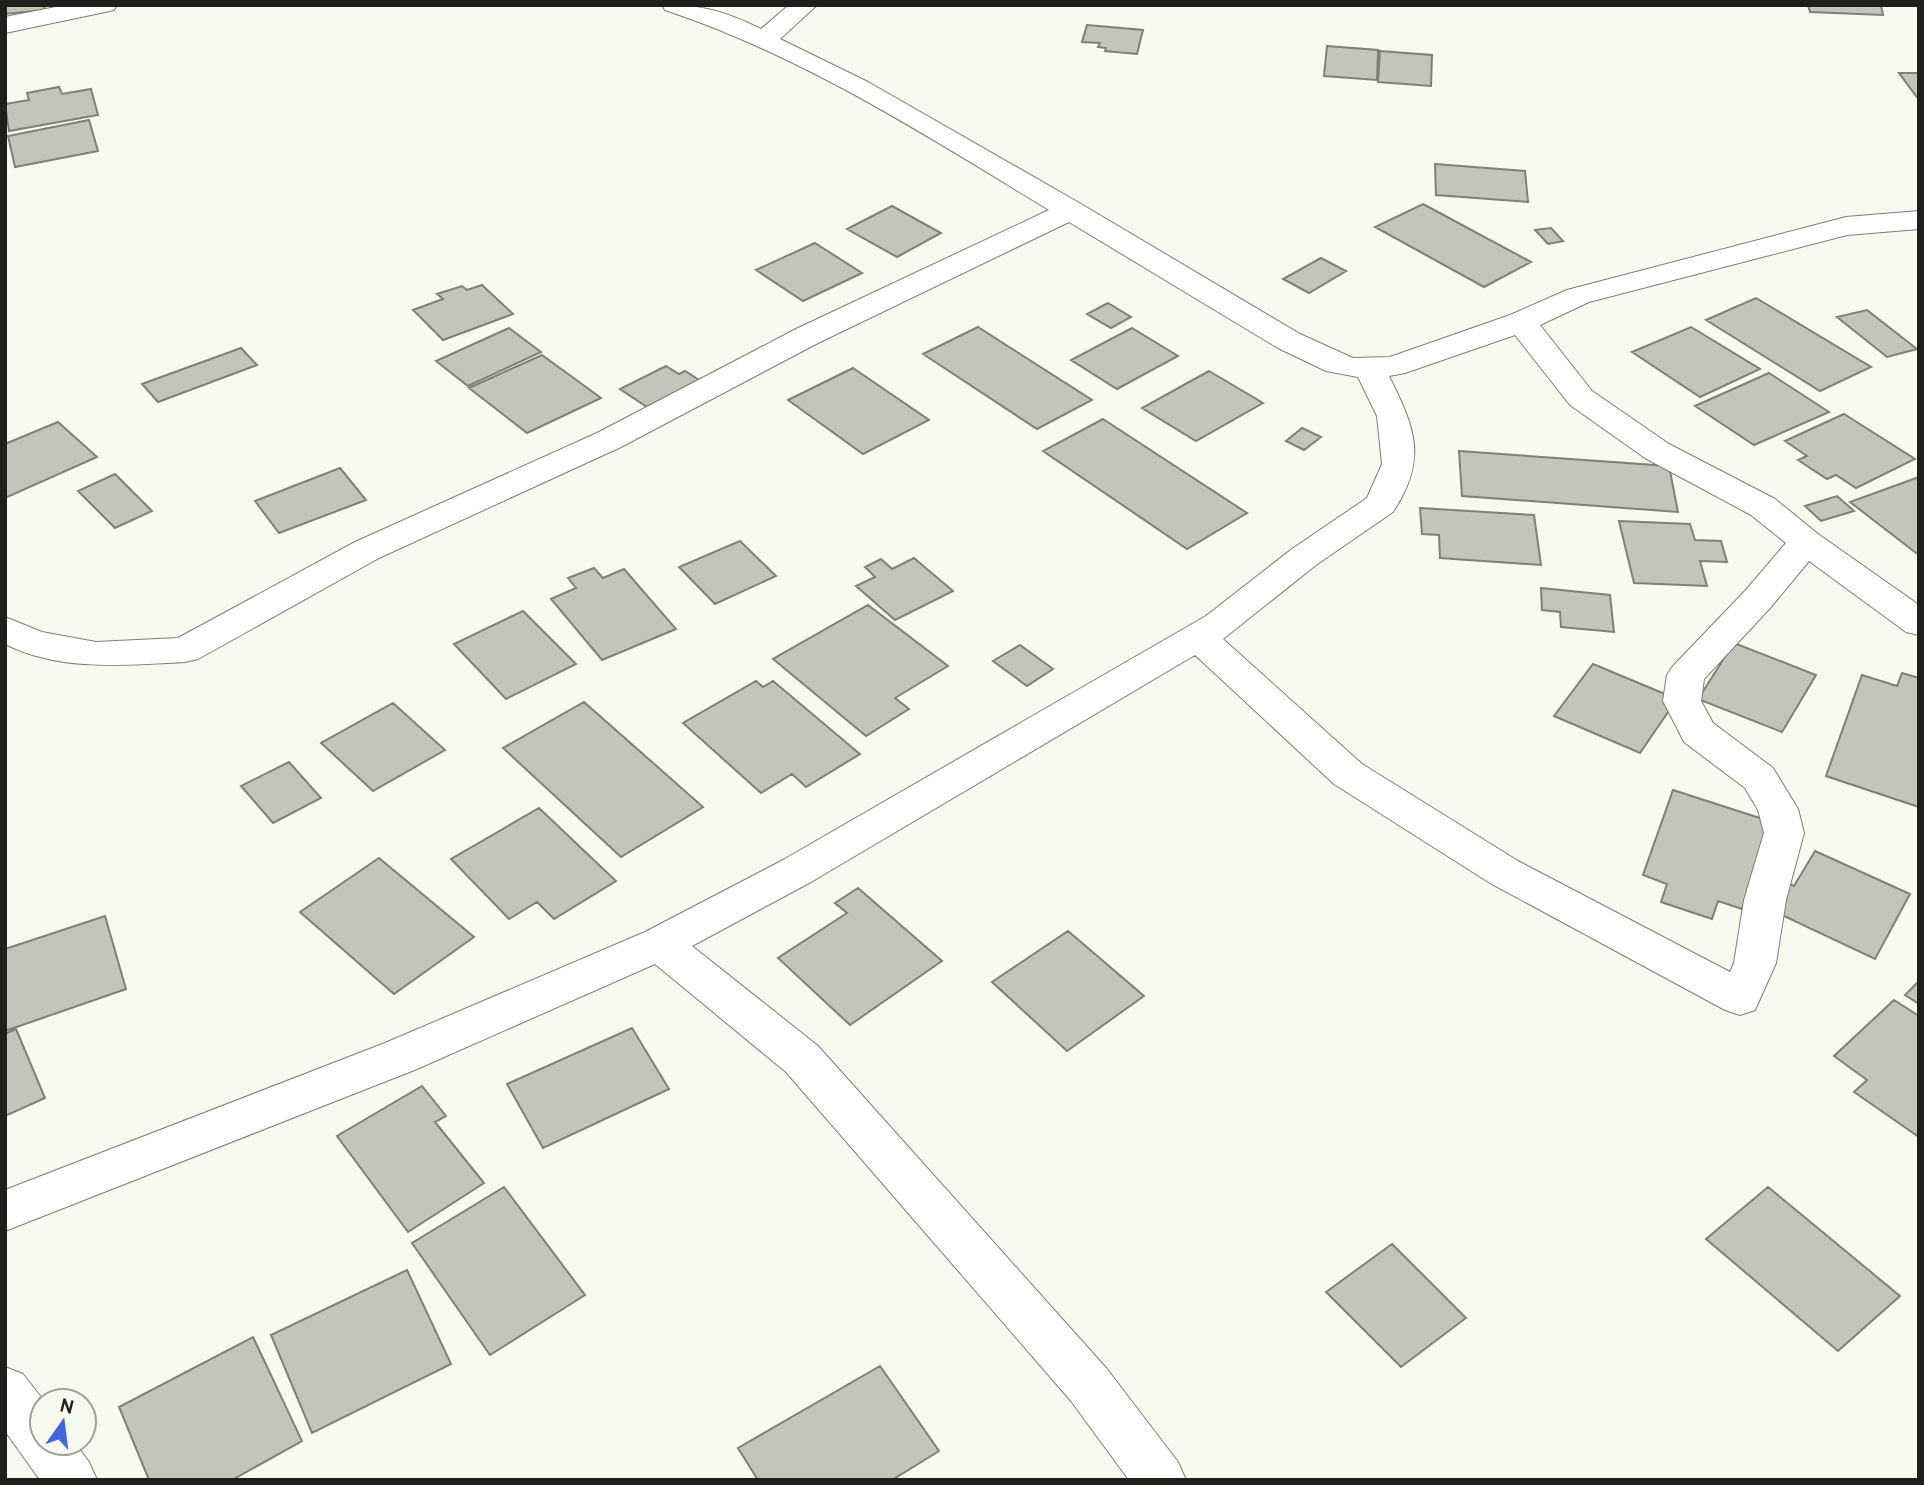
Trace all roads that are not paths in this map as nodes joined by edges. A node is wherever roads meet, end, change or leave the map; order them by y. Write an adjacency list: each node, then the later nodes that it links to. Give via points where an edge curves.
1 (105, 5): 4 (street)
2 (674, 5): 5 (street)
3 (805, 5): 5 (street)
4 (5, 25)
5 (764, 39): 6 (street)
6 (1071, 210): 9 (street, via 1289,341 1337,364); 12 (street, via 807,336 609,440 368,550 185,650 96,654 33,643)
7 (1919, 220): 8 (street, via 1846,226 1773,244 1578,296)
8 (1521, 322): 9 (street, via 1394,366); 10 (street, via 1581,398 1657,452 1763,507)
9 (1369, 368): 13 (street, via 1393,416 1399,464 1381,504)
10 (1806, 542): 11 (street); 13 (street, via 1686,675 1682,701 1698,732 1759,778 1778,810 1784,833 1765,900 1755,963 1740,998 1504,872 1348,774)
11 (1919, 623)
12 (5, 629)
13 (1198, 637): 14 (street, via 797,871)
14 (660, 944): 15 (street, via 401,1056); 20 (street, via 802,1059 1089,1385)
15 (5, 1211)
16 (5, 1390): 17 (street)
17 (28, 1420)
18 (55, 1457): 19 (street)
19 (71, 1480)
20 (1160, 1480)

